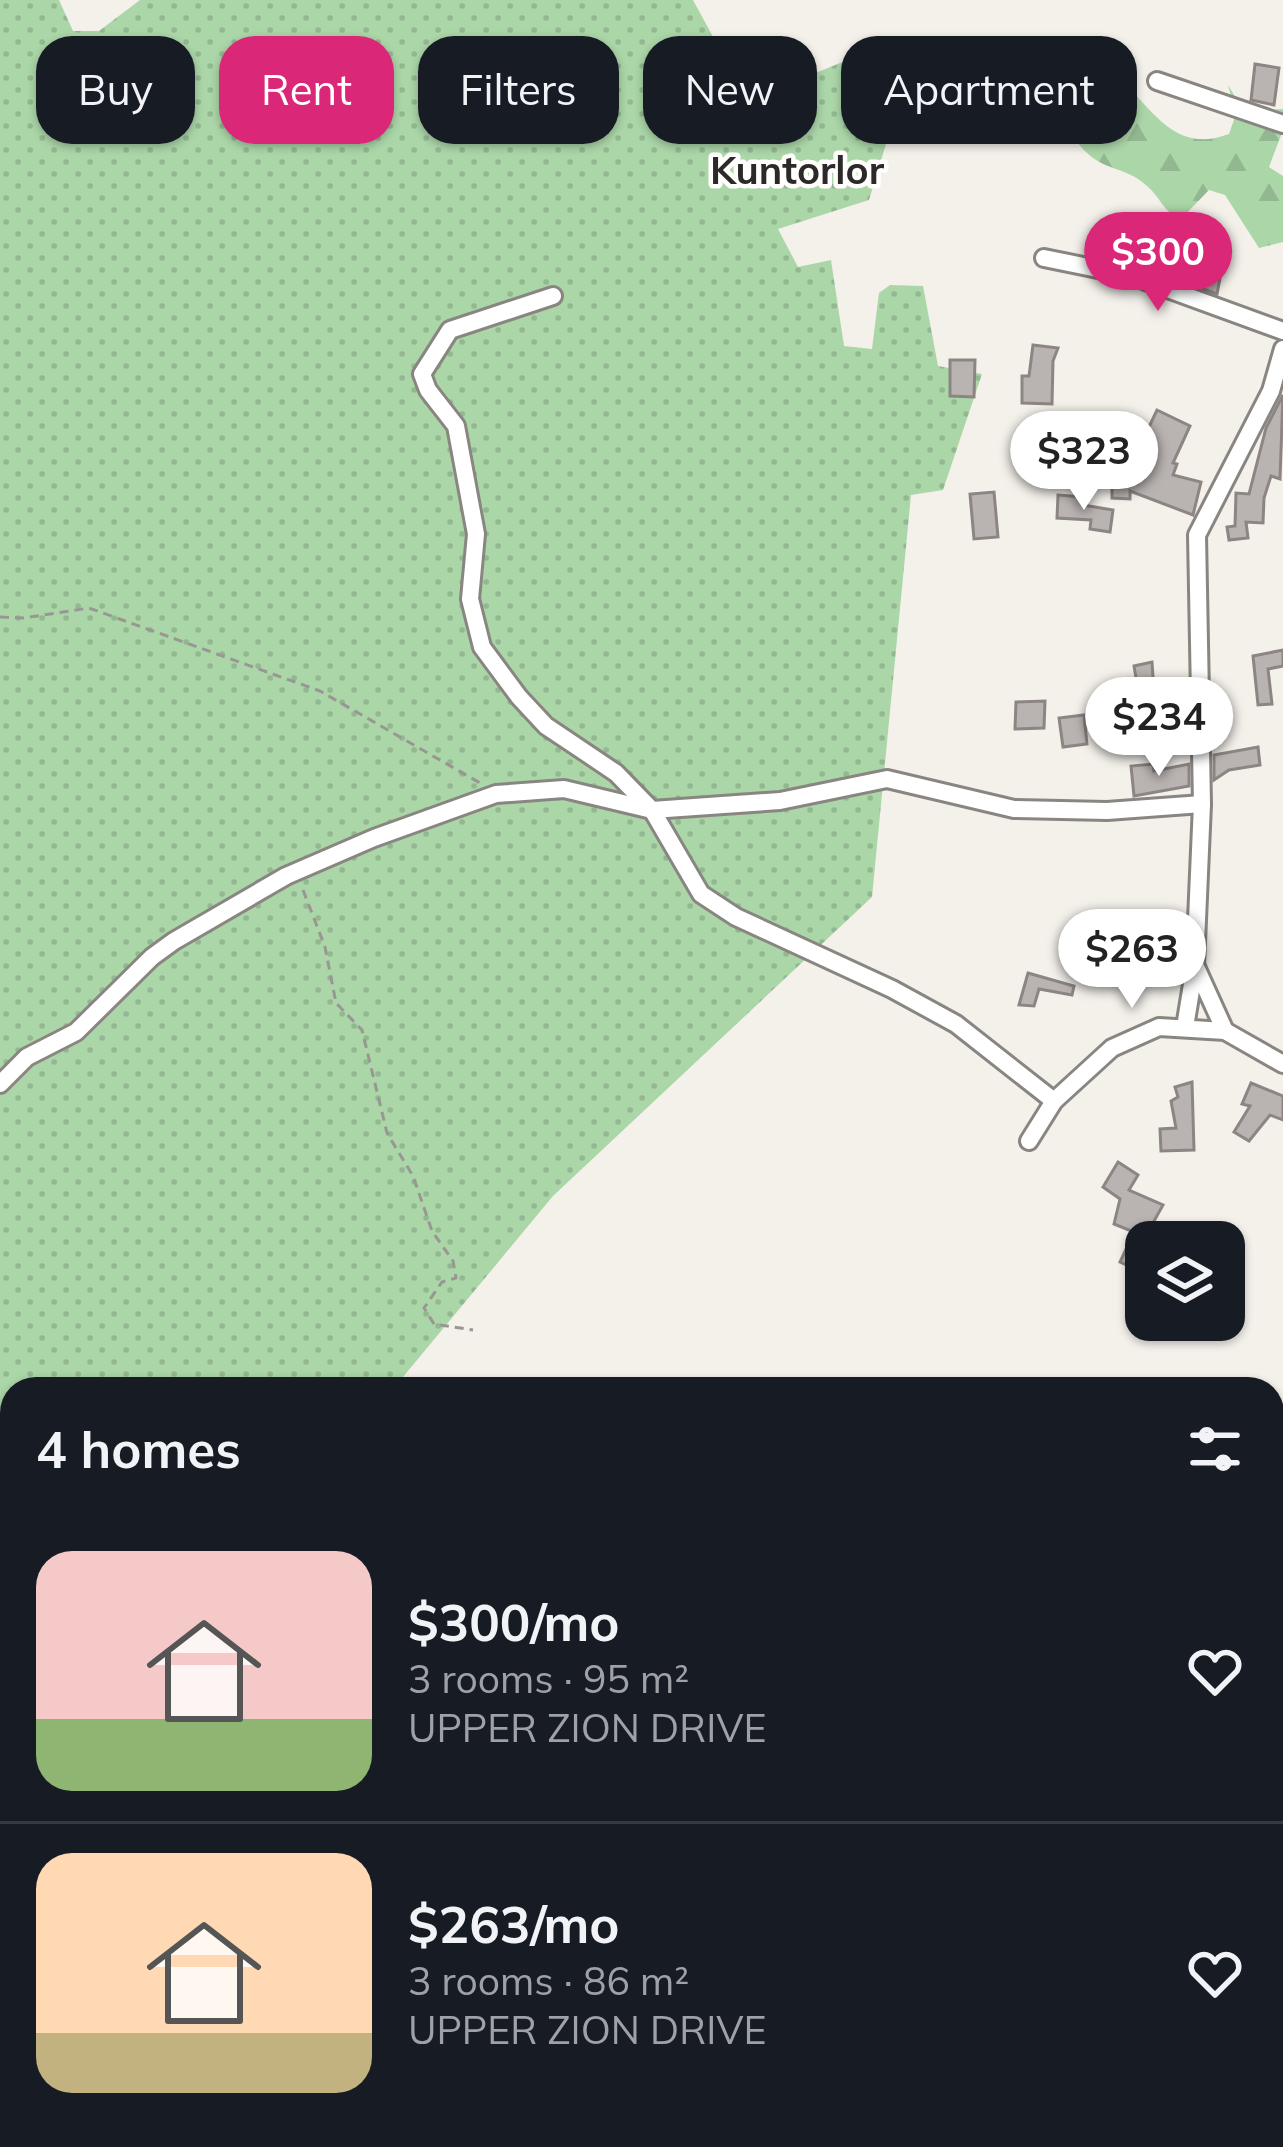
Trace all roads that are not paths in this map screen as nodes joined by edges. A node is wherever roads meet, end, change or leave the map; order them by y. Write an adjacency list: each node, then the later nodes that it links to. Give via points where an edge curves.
1 (1157, 80): 2 (street)
2 (1283, 124)
3 (1044, 258): 5 (street, via 1132,276)
4 (553, 296): 8 (street, via 450,330 422,374 456,426 476,533 470,599 482,647 546,726 616,773)
5 (1283, 331)
6 (1283, 349): 7 (street, via 1271,391 1197,535)
7 (1202, 804): 8 (street, via 1014,809 887,778 780,801); 9 (street)
8 (652, 810): 13 (street, via 564,789 496,794 374,838 174,940 76,1032 27,1058); 14 (street, via 700,894 956,1024)
9 (1195, 966): 10 (street); 11 (street)
10 (1186, 1027): 11 (street); 14 (street, via 1160,1027 1112,1048)
11 (1225, 1030): 12 (street)
12 (1283, 1064)
13 (0, 1084)
14 (1054, 1101): 15 (street)
15 (1029, 1141)

